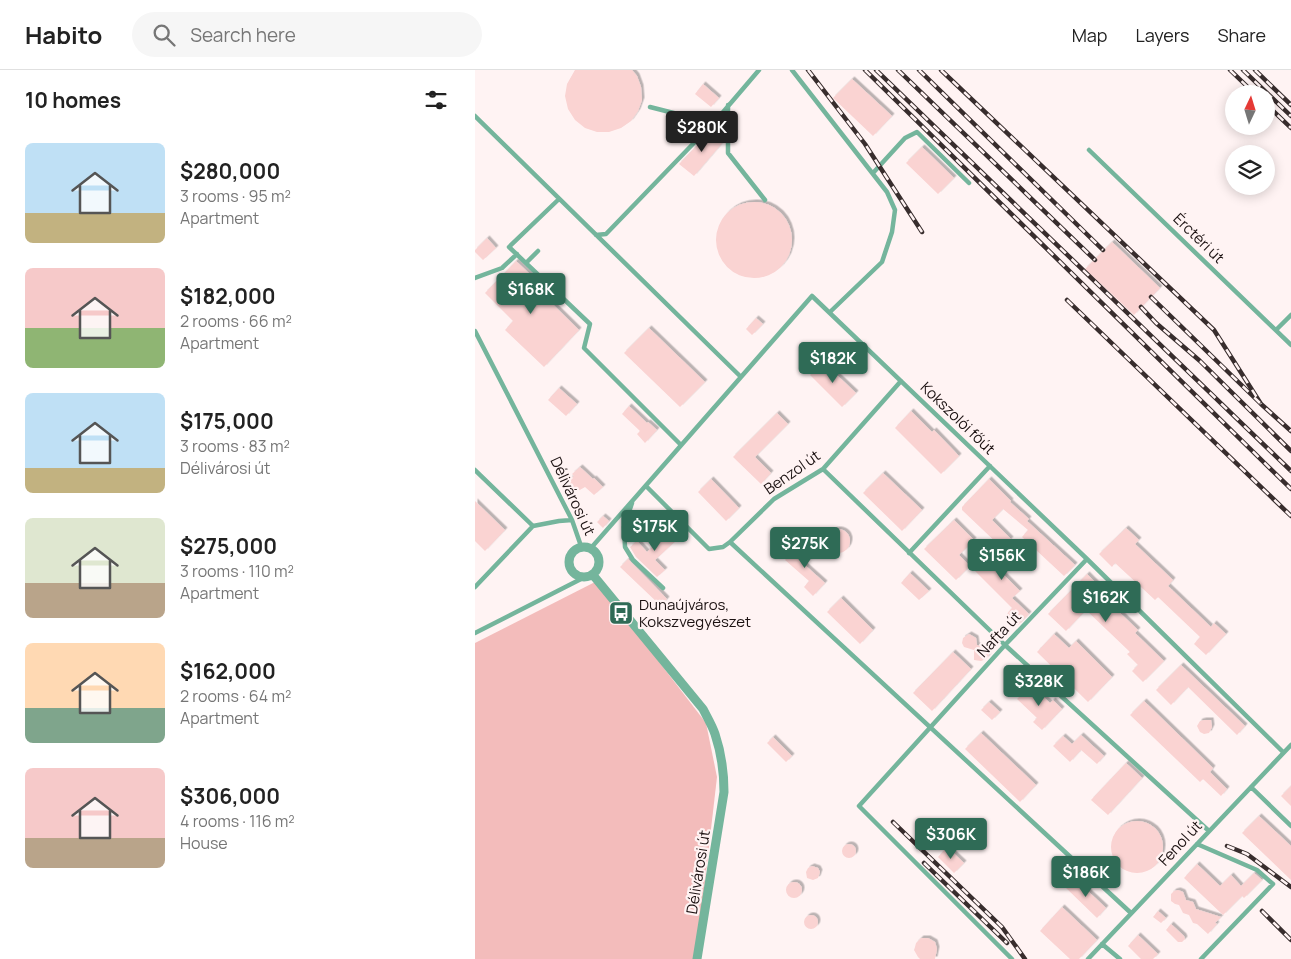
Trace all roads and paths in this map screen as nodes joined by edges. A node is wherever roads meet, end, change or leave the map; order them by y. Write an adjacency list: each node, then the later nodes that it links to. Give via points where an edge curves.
1 (759, 70): 3 (lane)
2 (792, 70): 8 (lane)
3 (728, 106): 6 (lane); 11 (lane, via 728,153)
4 (650, 107): 6 (lane, via 705,121)
5 (475, 116): 10 (lane)
6 (717, 118): 12 (lane, via 607,234)
7 (1089, 150): 19 (lane, Érctéri út)
8 (873, 173): 9 (lane, via 905,138 917,132); 17 (lane, via 895,210 892,232 882,262)
9 (969, 183)
10 (559, 198): 12 (lane); 14 (lane, via 509,247)
11 (765, 200)
12 (596, 235): 22 (lane)
13 (538, 251): 15 (lane)
14 (517, 254): 15 (lane); 16 (lane, via 502,268)
15 (526, 263): 24 (lane, via 590,324 584,348)
16 (475, 278)
17 (830, 312): 22 (lane, Kokszolói főút, via 812,296); 23 (lane, Kokszolói főút)
18 (1291, 315): 19 (lane)
19 (1276, 330): 21 (lane, Érctéri út)
20 (475, 331): 30 (lane, Délivárosi út)
21 (1291, 345)
22 (741, 377): 24 (lane)
23 (901, 381): 25 (lane, Kokszolói főút); 27 (lane, Benzol út)
24 (681, 445): 28 (lane)
25 (990, 466): 35 (lane); 36 (lane, Kokszolói főút)
26 (475, 470): 31 (lane)
27 (823, 470): 32 (lane, Benzol út, via 774,499); 35 (lane)
28 (646, 486): 29 (lane); 32 (lane, Benzol út, via 709,549 723,547)
29 (632, 501): 34 (lane); 40 (lane, via 624,527 625,547 633,560)
30 (572, 520): 31 (lane); 33 (lane, Délivárosi út)
31 (533, 526): 39 (lane)
32 (730, 542): 43 (lane)
33 (581, 546): 34 (street, Délivárosi út); 38 (street, via 571,552 568,563 573,573)
34 (591, 548): 37 (street, Délivárosi út, via 599,555 600,566)
35 (909, 553): 42 (lane)
36 (1087, 559): 42 (lane, Nafta út); 45 (lane, Kokszolói főút)
37 (593, 575): 38 (street); 52 (street, Délivárosi út, via 703,709 715,732 725,792)
38 (583, 578): 41 (lane)
39 (475, 587)
40 (663, 588)
41 (475, 633)
42 (1005, 645): 43 (lane, Nafta út); 48 (lane)
43 (931, 727): 50 (lane); 53 (lane, Nafta út, via 859,806)
44 (1291, 745): 45 (lane, Fenol út)
45 (1283, 752): 46 (lane, Fenol út)
46 (1251, 787): 47 (lane); 48 (lane, Fenol út)
47 (1291, 826)
48 (1209, 830): 49 (lane, Fenol út)
49 (1197, 844): 50 (lane, Fenol út); 56 (lane, via 1257,870 1273,884)
50 (1131, 913): 51 (lane, Fenol út)
51 (1101, 944): 54 (lane, Fenol út); 55 (lane)
52 (697, 959)
53 (1012, 959)
54 (1088, 959)
55 (1120, 959)
56 (1201, 959)

